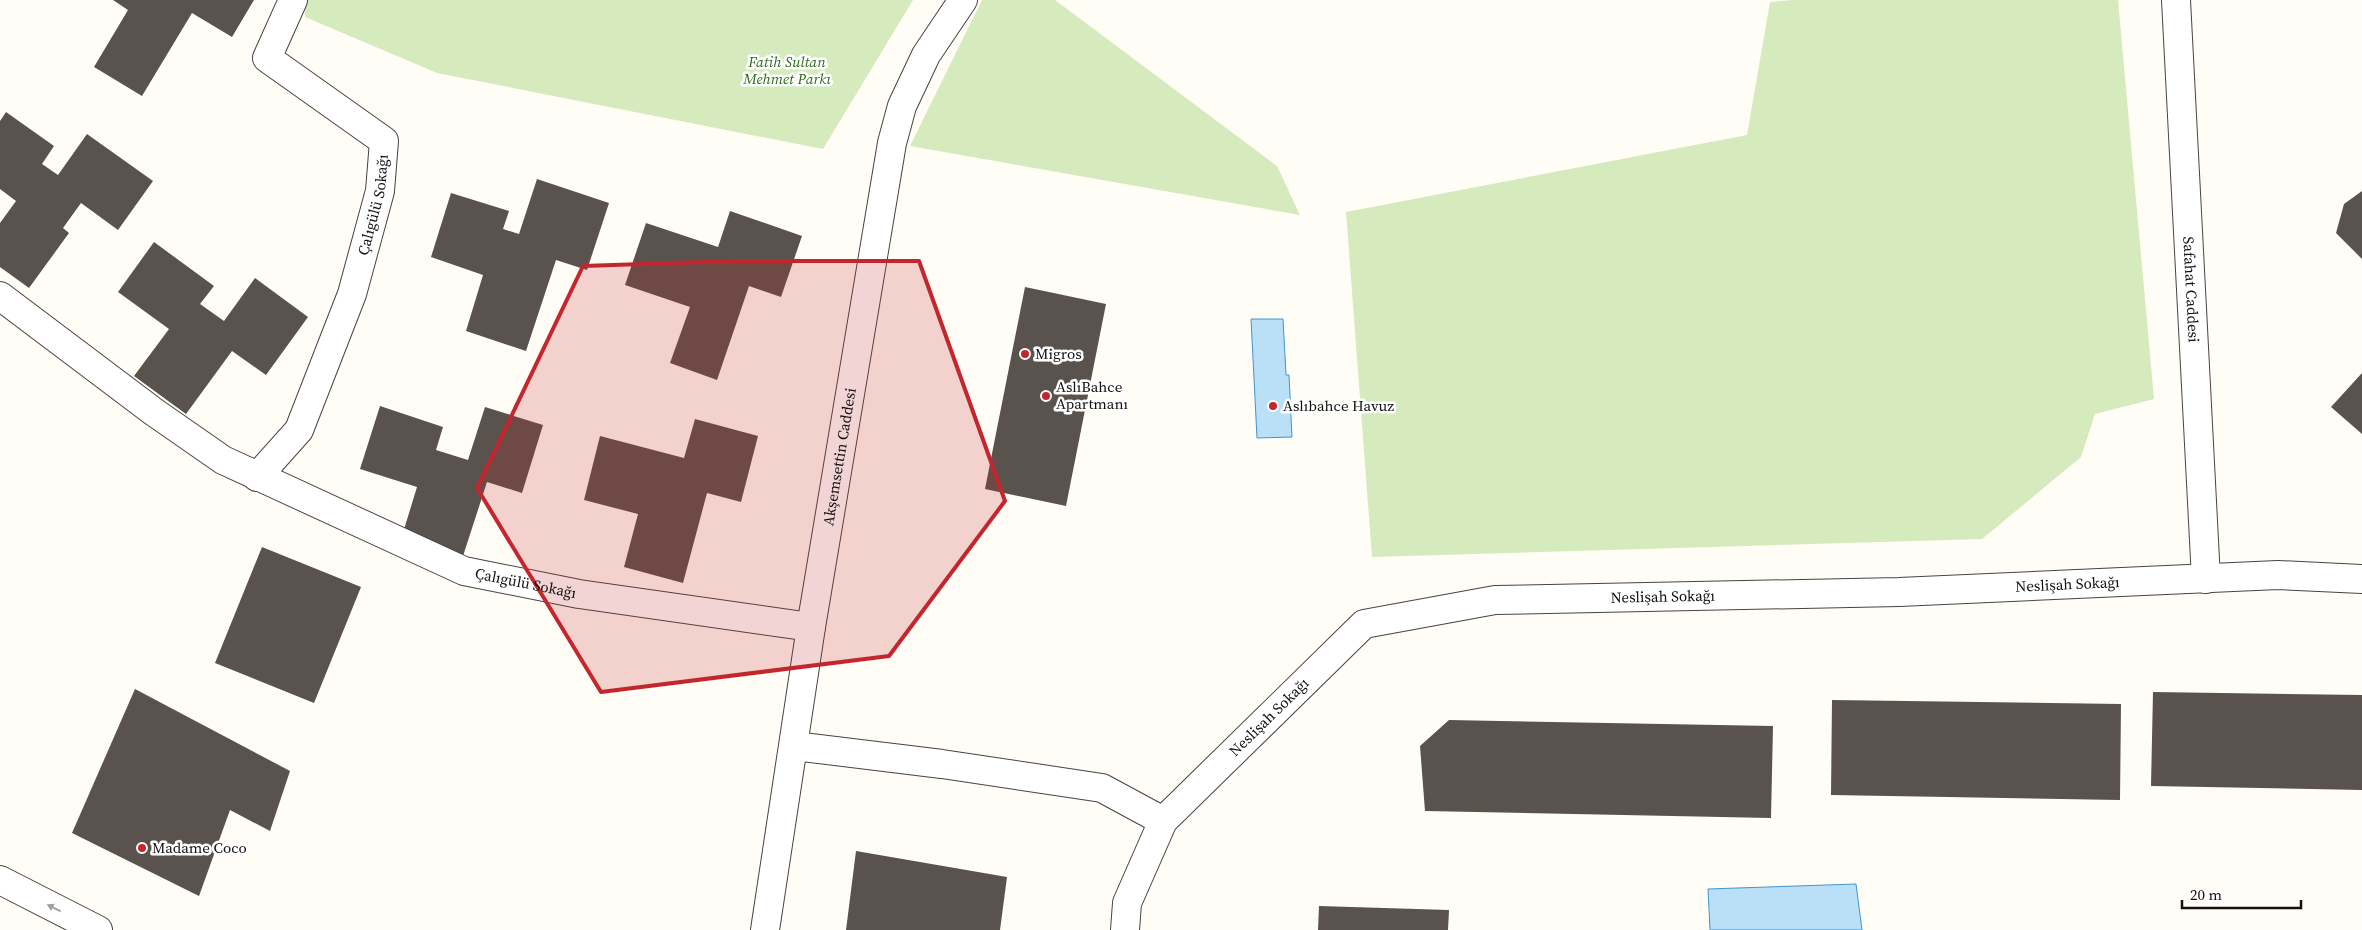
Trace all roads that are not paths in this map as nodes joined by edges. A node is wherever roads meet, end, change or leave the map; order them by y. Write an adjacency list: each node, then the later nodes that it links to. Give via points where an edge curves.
1 (293, 0): 5 (street, Çalıgülü Sokağı, via 267,58 384,141 380,191 352,294 299,430)
2 (963, 0): 8 (street, Akşemsettin Caddesi, via 926,55 902,106 892,143)
3 (2176, 0): 6 (street, Safahat Caddesi)
4 (0, 296): 5 (street, Çalıgülü Sokağı, via 154,412 224,460)
5 (258, 477): 8 (street, Çalıgülü Sokağı, via 464,571 579,594)
6 (2206, 579): 7 (street, Neslişah Sokağı, via 2278,576); 10 (street, Neslişah Sokağı, via 1899,592 1495,600 1364,624)
7 (2362, 579)
8 (811, 627): 9 (street, Akşemsettin Caddesi)
9 (794, 746): 10 (street, via 1102,788); 13 (street, Akşemsettin Caddesi)
10 (1163, 821): 14 (street, Neslişah Sokağı, via 1127,903)
11 (0, 880): 12 (street, one-way to 11)
12 (98, 930)
13 (764, 930)
14 (1125, 930)

